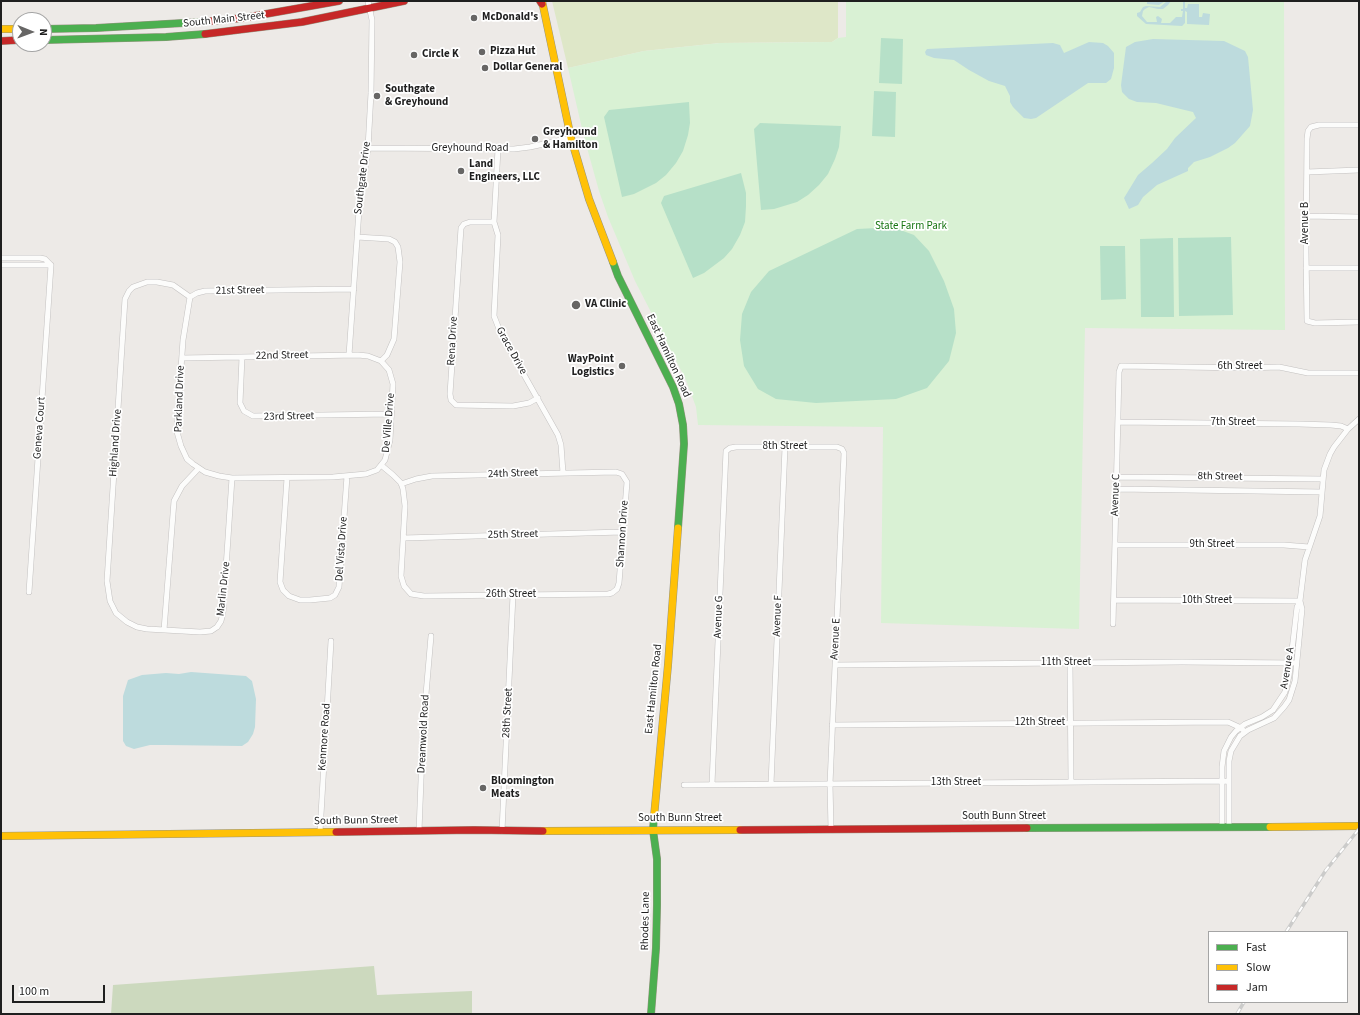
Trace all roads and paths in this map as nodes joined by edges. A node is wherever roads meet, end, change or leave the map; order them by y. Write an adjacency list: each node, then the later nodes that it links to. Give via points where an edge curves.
1 (339, 1): 7 (main road, South Main Street, via 248,18)
2 (404, 1): 4 (main road, South Main Street)
3 (541, 2): 12 (main road, East Hamilton Road)
4 (369, 4): 9 (main road, South Main Street, via 302,22 222,32 166,37); 13 (street, Southgate Drive, via 372,20 372,54)
5 (1, 29): 6 (main road)
6 (12, 29)
7 (52, 29)
8 (12, 40): 10 (main road)
9 (52, 40)
10 (1, 41)
11 (1359, 125): 16 (street, Avenue B, via 1311,127 1307,139)
12 (571, 138): 14 (street, Greyhound Road, via 530,147); 87 (main road, East Hamilton Road, via 604,243 622,285 673,386 684,425 668,665)
13 (368, 148): 14 (street, Greyhound Road); 20 (street, Southgate Drive)
14 (498, 149): 19 (street, Grace Drive)
15 (1359, 170): 16 (street)
16 (1307, 172): 17 (street, Avenue B)
17 (1306, 216): 18 (street); 24 (street, Avenue B)
18 (1359, 216)
19 (494, 222): 35 (street, Grace Drive, via 498,235 494,316 501,334); 35 (street, Rena Drive, via 470,222 461,228 451,400 456,405 513,406 529,403)
20 (357, 237): 26 (street, Southgate Drive); 32 (street, via 390,239 398,247 400,262 394,339 387,355)
21 (1, 258): 23 (street, via 40,258)
22 (1, 265): 23 (street)
23 (51, 265): 60 (street, Geneva Court)
24 (1306, 268): 25 (street); 28 (street, Avenue B, via 1307,321)
25 (1359, 268)
26 (354, 289): 27 (street, 21st Street, via 205,291); 29 (street, Southgate Drive)
27 (190, 297): 31 (street, Parkland Drive); 63 (street, Highland Drive, via 167,283 147,282 133,287 125,299 107,581)
28 (1359, 322)
29 (349, 354): 30 (street, 22nd Street); 32 (street, 22nd Street, via 368,356)
30 (242, 357): 31 (street, 22nd Street); 36 (street, 23rd Street, via 240,403 244,410 253,416)
31 (182, 358): 44 (street, Parkland Drive, via 178,432 184,454)
32 (381, 361): 36 (street, De Ville Drive, via 389,370 392,379)
33 (1121, 366): 34 (street, 6th Street, via 1279,367 1308,373); 38 (street, Avenue C)
34 (1359, 373)
35 (538, 398): 45 (street, Grace Drive, via 560,440)
36 (391, 414): 43 (street, De Ville Drive, via 387,454)
37 (1359, 419): 39 (street, Avenue A)
38 (1118, 422): 39 (street, 7th Street, via 1312,424); 48 (street, Avenue C)
39 (1348, 429): 51 (street, Avenue A, via 1330,454)
40 (785, 447): 41 (street, 8th Street); 42 (street, 8th Street, via 736,447); 81 (street, Avenue F)
41 (843, 449): 72 (street, Avenue E)
42 (727, 450): 80 (street, Avenue G)
43 (382, 465): 46 (street, via 366,474); 52 (street, De Ville Drive)
44 (198, 469): 49 (street); 66 (street, via 182,486 174,501)
45 (563, 473): 47 (street, 24th Street, via 616,472); 52 (street, 24th Street, via 432,476)
46 (347, 476): 50 (street); 50 (street, Del Vista Drive, via 339,587 330,598 316,600 292,598 281,587)
47 (625, 476): 55 (street, Shannon Drive, via 627,482)
48 (1117, 477): 51 (street, 8th Street); 53 (street, Avenue C)
49 (232, 478): 50 (street); 66 (street, Marlin Drive, via 221,621 215,629 206,632)
50 (287, 478)
51 (1323, 479): 54 (street, Avenue A)
52 (401, 484): 56 (street, via 405,506)
53 (1117, 489): 54 (street, 8th Street); 57 (street, Avenue C)
54 (1322, 492): 58 (street, Avenue A, via 1320,516)
55 (623, 532): 56 (street, 25th Street); 59 (street, Shannon Drive, via 619,583)
56 (404, 538): 61 (street, 26th Street, via 401,576 407,591 414,595)
57 (1115, 544): 58 (street, 9th Street); 62 (street, Avenue C)
58 (1309, 547): 64 (street, Avenue A)
59 (616, 591): 61 (street, 26th Street, via 608,594)
60 (29, 592)
61 (514, 595): 89 (street, 28th Street)
62 (1114, 600): 64 (street, 10th Street); 65 (street, Avenue C)
63 (110, 601): 66 (street, Marlin Drive, via 116,613 132,625)
64 (1300, 601): 69 (street, Avenue A, via 1296,607); 71 (street, Avenue A, via 1302,609)
65 (1113, 624)
66 (164, 630)
67 (431, 636): 88 (street, Dreamwold Road, via 423,729)
68 (331, 641): 90 (street, Kenmore Road)
69 (1290, 662): 70 (street, 11th Street); 71 (street, 11th Street); 75 (street, Avenue A, via 1285,692 1278,704)
70 (1070, 663): 72 (street, 11th Street); 73 (street)
71 (1297, 663): 76 (street, Avenue A, via 1290,700 1274,718)
72 (835, 664): 74 (street, Avenue E)
73 (1070, 723): 74 (street, 12th Street); 75 (street, 12th Street, via 1228,722); 79 (street)
74 (832, 725): 82 (street, Avenue E)
75 (1241, 728): 76 (street, 12th Street); 78 (street, Avenue A, via 1231,737 1224,751)
76 (1245, 732): 77 (street, Avenue A, via 1231,751)
77 (1228, 780): 78 (street, 13th Street); 84 (street, Avenue A)
78 (1222, 781): 79 (street, 13th Street); 84 (street, Avenue A)
79 (1071, 782): 82 (street, 13th Street)
80 (712, 784): 81 (street, 13th Street); 83 (street, 13th Street)
81 (771, 784): 82 (street, 13th Street)
82 (830, 784): 86 (street, Avenue E)
83 (684, 785)
84 (1226, 826): 85 (main road, South Bunn Street); 86 (main road, South Bunn Street)
85 (1359, 826)
86 (830, 828): 87 (main road, South Bunn Street)
87 (653, 830): 89 (main road, South Bunn Street); 92 (main road, Rhodes Lane, via 657,859 658,905)
88 (419, 831): 89 (main road, South Bunn Street); 90 (main road, South Bunn Street)
89 (502, 831)
90 (320, 832): 91 (main road, South Bunn Street)
91 (1, 836)
92 (651, 1014)

